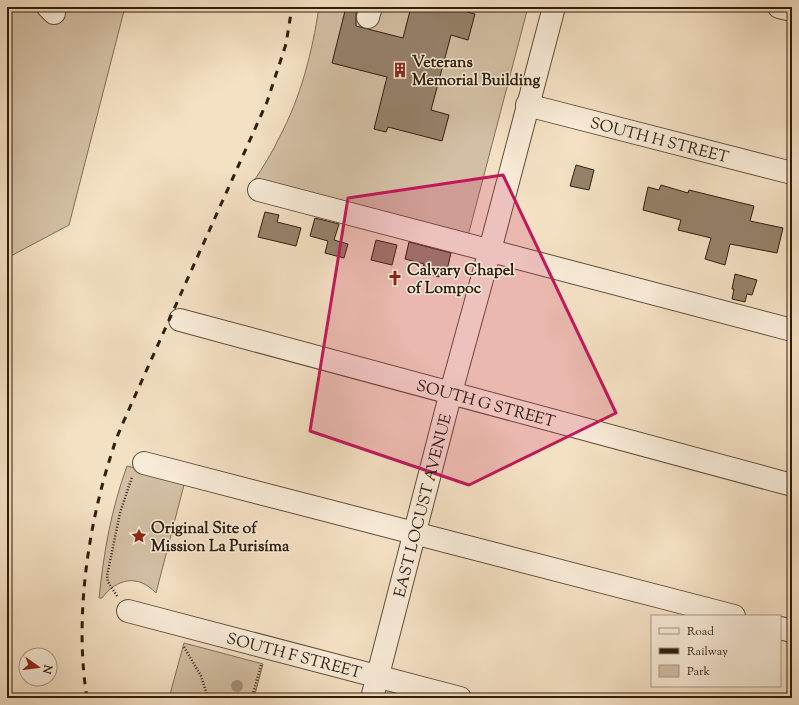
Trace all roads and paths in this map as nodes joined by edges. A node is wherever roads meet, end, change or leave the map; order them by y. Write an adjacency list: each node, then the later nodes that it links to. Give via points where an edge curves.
1 (554, 7): 4 (street, EAST LOCUST AVENUE)
2 (779, 7): 3 (street)
3 (792, 10)
4 (527, 105): 5 (street, SOUTH H STREET); 7 (street, EAST LOCUST AVENUE)
5 (792, 173)
6 (259, 190): 7 (street)
7 (490, 250): 9 (street); 10 (street, EAST LOCUST AVENUE)
8 (180, 320): 10 (street, SOUTH G STREET)
9 (792, 330)
10 (451, 392): 12 (street, SOUTH G STREET); 13 (street, EAST LOCUST AVENUE)
11 (144, 463): 13 (street); 14 (path, via 136,467 124,500 107,576 111,588)
12 (792, 485)
13 (414, 533): 15 (street); 20 (street, EAST LOCUST AVENUE)
14 (128, 611): 20 (street, SOUTH F STREET)
15 (730, 615)
16 (781, 628): 17 (street)
17 (792, 631)
18 (184, 647): 21 (path, via 201,676)
19 (261, 664): 22 (path)
20 (377, 676): 23 (street, EAST LOCUST AVENUE); 24 (street, SOUTH F STREET)
21 (208, 698)
22 (252, 698)
23 (372, 698)
24 (460, 698)

